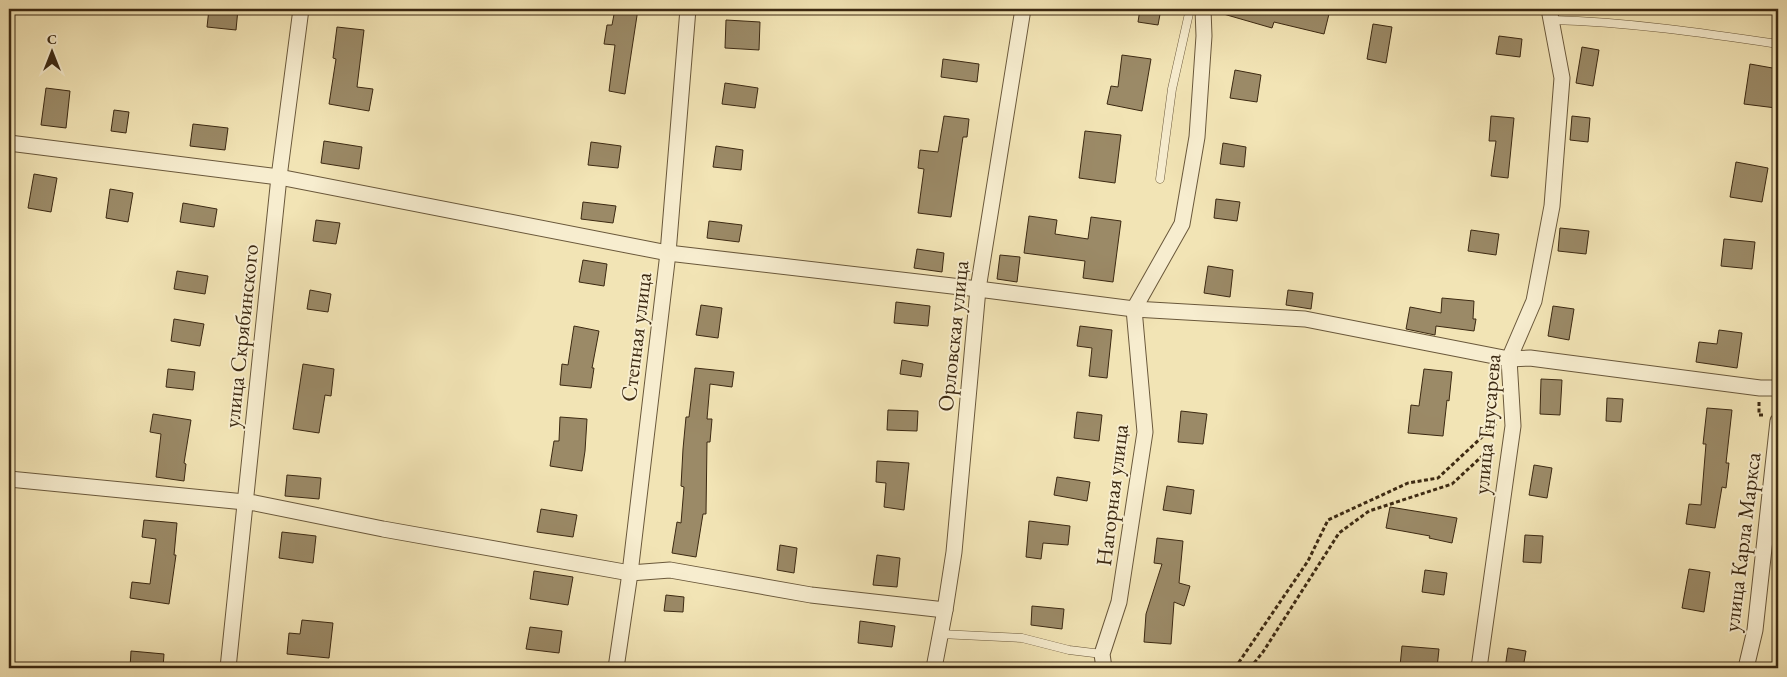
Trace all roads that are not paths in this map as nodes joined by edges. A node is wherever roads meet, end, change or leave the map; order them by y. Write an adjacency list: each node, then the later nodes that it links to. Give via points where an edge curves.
1 (301, 9): 9 (street, улица Скрябинского)
2 (688, 9): 11 (street, Степная улица)
3 (1023, 9): 12 (street, Орловская улица)
4 (1190, 9): 10 (lane, via 1172,89)
5 (1203, 9): 13 (street, via 1197,137 1182,224)
6 (1551, 14): 7 (lane, via 1582,21 1707,33); 14 (street, улица Гнусарева, via 1562,78 1552,206 1534,301)
7 (1778, 44)
8 (9, 143): 9 (street)
9 (279, 177): 11 (street); 18 (street, улица Скрябинского)
10 (1160, 179)
11 (668, 253): 12 (street); 19 (street, Степная улица)
12 (978, 289): 13 (street); 20 (street, Орловская улица, via 954,552)
13 (1134, 309): 14 (street, via 1305,319); 22 (street, Нагорная улица, via 1145,432 1119,602)
14 (1510, 359): 15 (street, via 1530,358); 26 (street, улица Гнусарева, via 1513,426)
15 (1778, 388)
16 (1778, 421): 27 (street, улица Карла Маркса, via 1755,630)
17 (9, 479): 18 (street)
18 (245, 502): 19 (street); 23 (street, улица Скрябинского)
19 (630, 573): 20 (street, via 670,570 811,595); 24 (street, Степная улица)
20 (945, 610): 21 (street, Орловская улица)
21 (940, 634): 22 (lane, via 1022,638); 25 (street, Орловская улица)
22 (1103, 661)
23 (228, 668)
24 (616, 668)
25 (934, 668)
26 (1479, 668)
27 (1746, 668)

